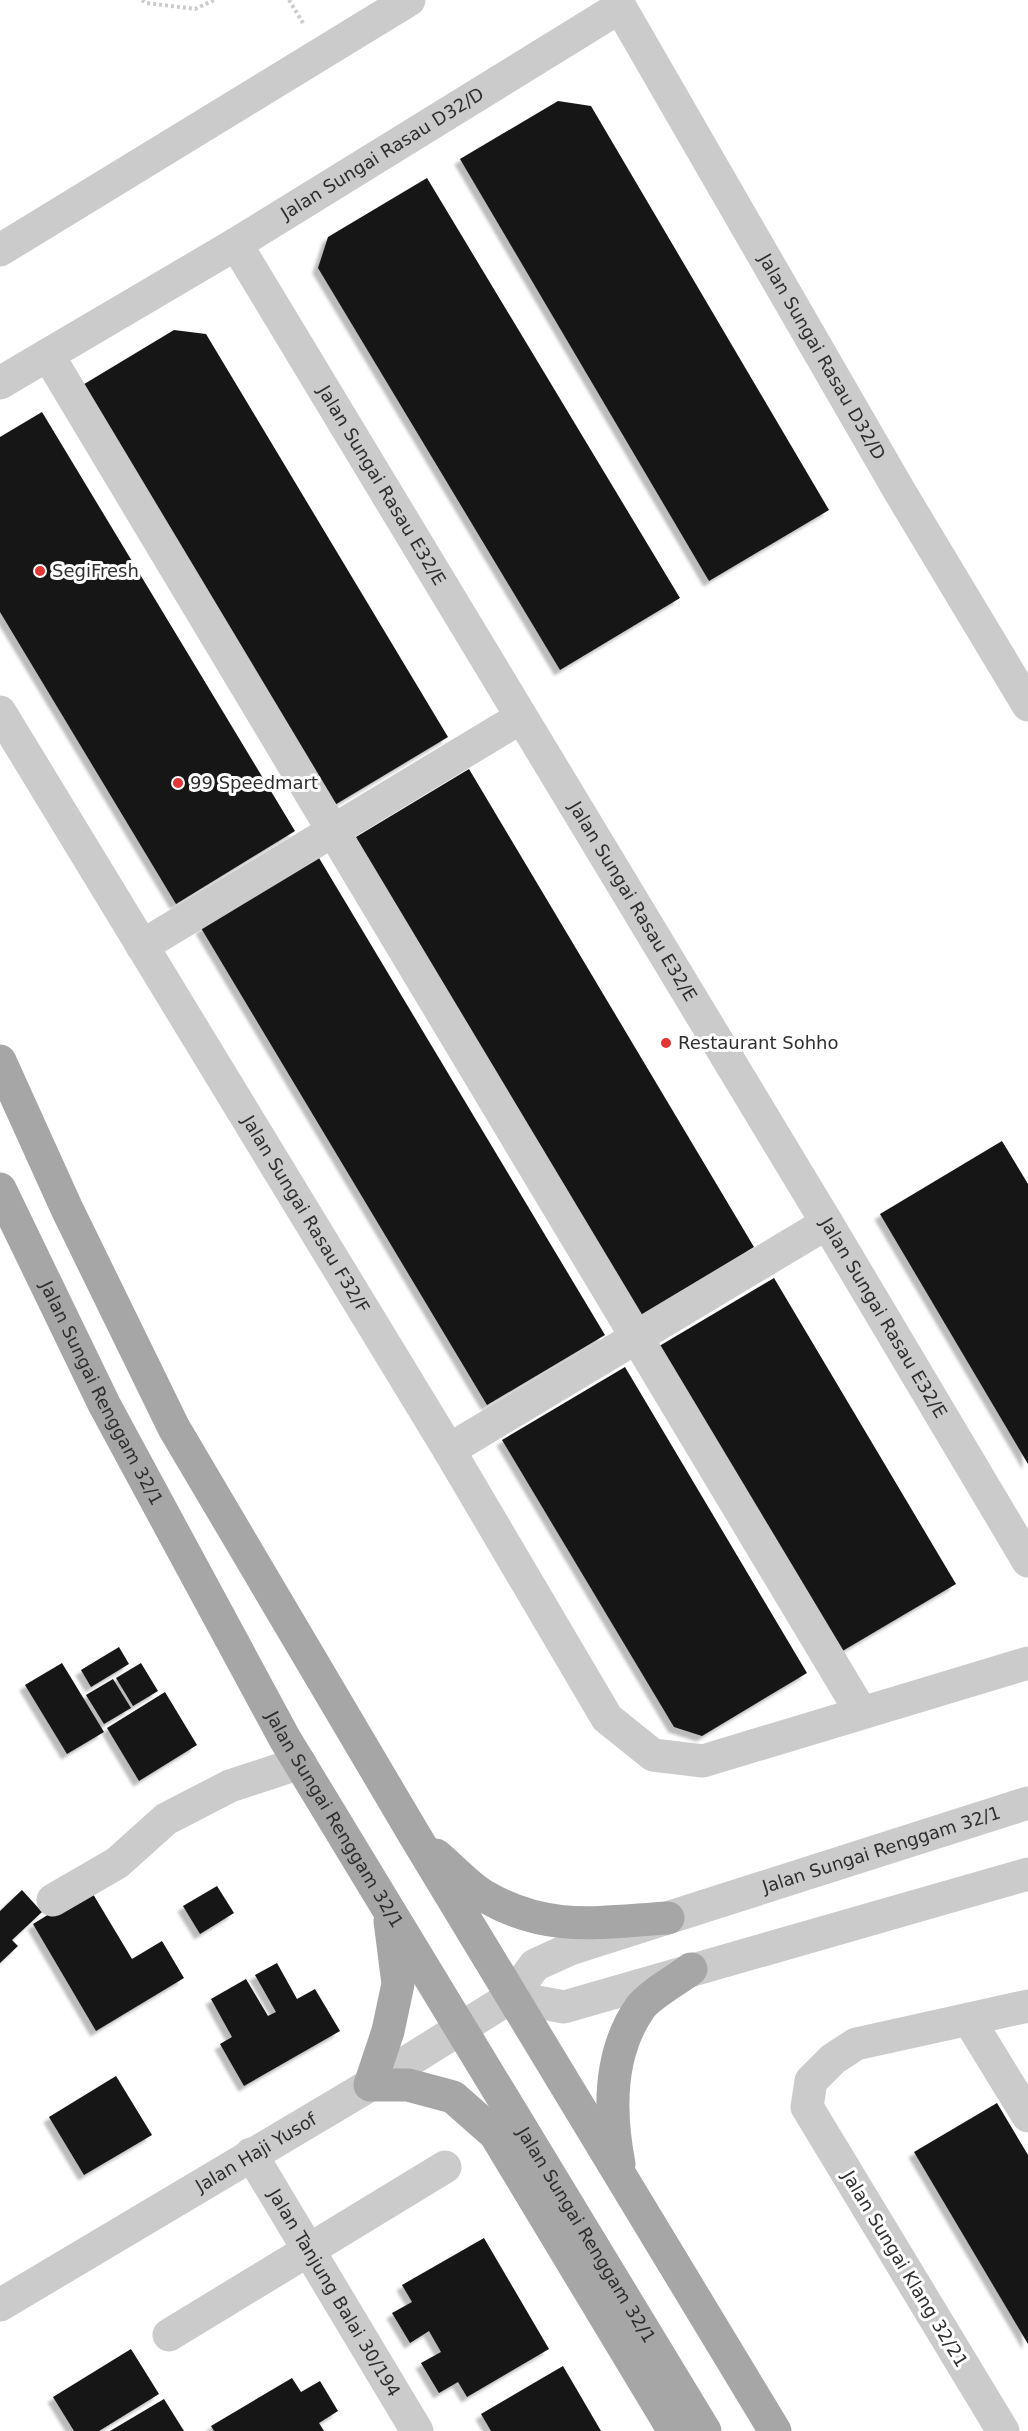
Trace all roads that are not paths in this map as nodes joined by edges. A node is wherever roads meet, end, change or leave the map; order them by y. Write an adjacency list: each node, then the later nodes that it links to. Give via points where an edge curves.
1 (409, 0): 4 (street)
2 (618, 4): 3 (street, Jalan Sungai Rasau D32/D); 7 (street, Jalan Sungai Rasau D32/D)
3 (236, 244): 5 (street, Jalan Sungai Rasau D32/D); 9 (street, Jalan Sungai Rasau E32/E)
4 (0, 250)
5 (48, 355): 6 (street, Jalan Sungai Rasau D32/D); 10 (street)
6 (0, 383)
7 (1028, 705)
8 (0, 712): 11 (street, Jalan Sungai Rasau F32/F)
9 (520, 718): 10 (street); 14 (street, Jalan Sungai Rasau E32/E)
10 (333, 831): 11 (street); 15 (street)
11 (142, 946): 16 (street, Jalan Sungai Rasau F32/F)
12 (0, 1061): 22 (main road, via 174,1428)
13 (0, 1189): 20 (main road, Jalan Sungai Renggam 32/1, via 104,1404)
14 (827, 1222): 15 (street); 17 (street, Jalan Sungai Rasau E32/E)
15 (638, 1336): 16 (street); 19 (street)
16 (450, 1450): 19 (street, Jalan Sungai Rasau F32/F, via 607,1718 653,1755 703,1761)
17 (1028, 1561)
18 (1028, 1663): 19 (street)
19 (861, 1712)
20 (300, 1763): 24 (street, via 230,1786 166,1820 117,1863); 25 (main road, Jalan Sungai Renggam 32/1)
21 (1028, 1803): 26 (street, Jalan Sungai Renggam 32/1)
22 (415, 1836): 26 (main road, via 485,1897 540,1920 582,1924); 28 (main road)
23 (1028, 1874): 27 (street)
24 (53, 1900)
25 (389, 1911): 31 (main road, Jalan Sungai Renggam 32/1); 32 (main road, via 398,1984)
26 (668, 1918): 28 (street, Jalan Sungai Renggam 32/1, via 570,1949 535,1965)
27 (691, 1970): 28 (street, via 564,2007); 36 (main road, via 640,2007 623,2043 613,2079 612,2129)
28 (511, 1997): 31 (street, Jalan Haji Yusof); 36 (main road)
29 (1028, 2006): 30 (street)
30 (969, 2020): 33 (street); 44 (street, Jalan Sungai Klang 32/21, via 855,2043 811,2081 807,2107)
31 (463, 2028): 32 (street, Jalan Haji Yusof); 42 (main road, Jalan Sungai Renggam 32/1)
32 (370, 2085): 34 (street, Jalan Haji Yusof); 41 (main road, via 408,2085 453,2097 495,2134)
33 (1028, 2116)
34 (251, 2154): 37 (street, Jalan Tanjung Balai 30/194); 38 (street, Jalan Haji Yusof)
35 (446, 2167): 37 (street)
36 (622, 2181): 43 (main road)
37 (309, 2248): 39 (street); 40 (street, Jalan Tanjung Balai 30/194)
38 (0, 2305)
39 (169, 2335)
40 (417, 2431)
41 (674, 2431)
42 (705, 2431)
43 (775, 2431)
44 (1003, 2431)

